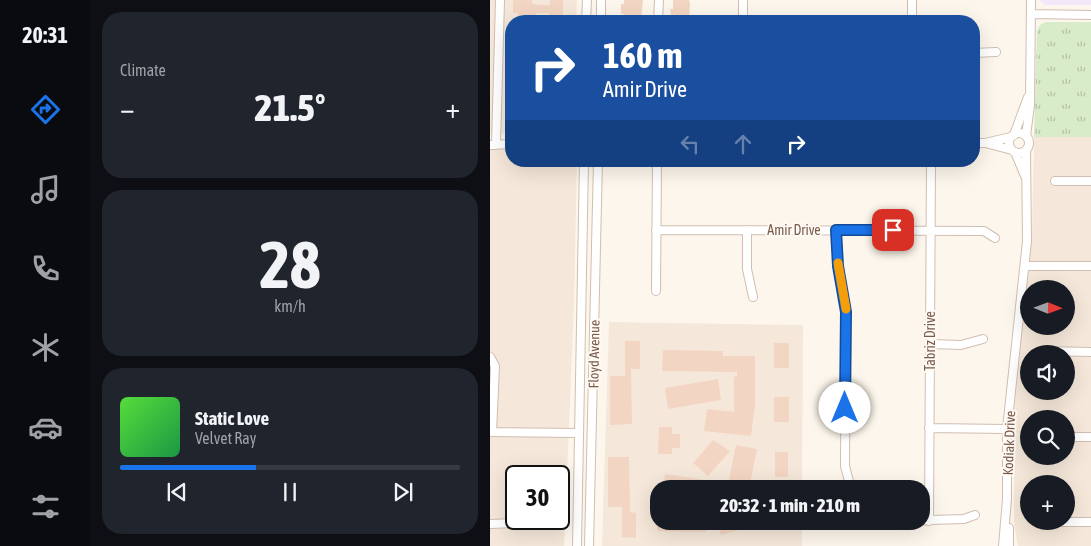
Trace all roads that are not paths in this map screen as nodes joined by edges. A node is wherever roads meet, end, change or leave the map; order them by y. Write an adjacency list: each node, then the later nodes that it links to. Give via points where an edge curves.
1 (500, 0): 17 (street)
2 (587, 0): 9 (street)
3 (602, 0): 10 (street)
4 (659, 0): 11 (street)
5 (743, 0): 12 (street)
6 (912, 0): 13 (street)
7 (1031, 0): 8 (street)
8 (1031, 14): 14 (street); 18 (street)
9 (586, 15)
10 (601, 15)
11 (658, 15)
12 (743, 15)
13 (912, 15)
14 (1091, 15)
15 (996, 52): 16 (street)
16 (980, 53)
17 (494, 58): 23 (street)
18 (1029, 95): 19 (street); 20 (street)
19 (1012, 136): 20 (street, via 1020,133); 22 (street); 25 (street, via 1010,144)
20 (1026, 136): 24 (street, via 1029,141)
21 (980, 143): 22 (street)
22 (985, 143): 25 (street)
23 (493, 145)
24 (1026, 150): 25 (street, via 1021,153); 30 (street, Kodiak Drive)
25 (1013, 151): 30 (street, Kodiak Drive)
26 (584, 167): 50 (street, Floyd Avenue)
27 (598, 167): 63 (street, Floyd Avenue)
28 (657, 167): 33 (street)
29 (931, 167): 36 (street, Tabriz Drive)
30 (1026, 178): 38 (street, Kodiak Drive)
31 (1055, 181): 32 (street)
32 (1091, 181)
33 (656, 230): 34 (street, Amir Drive); 40 (street)
34 (747, 230): 35 (street, Amir Drive); 41 (street, via 748,270)
35 (836, 230): 36 (street, Amir Drive); 53 (street, via 846,312 845,466)
36 (931, 230): 37 (street, Amir Drive, via 984,231); 43 (street, Tabriz Drive)
37 (996, 238)
38 (1025, 266): 39 (street); 48 (street, Kodiak Drive)
39 (1091, 266)
40 (656, 291)
41 (753, 297)
42 (983, 339): 43 (street, via 961,345)
43 (930, 344): 47 (street, Tabriz Drive)
44 (1075, 352): 45 (street)
45 (1091, 352)
46 (491, 358): 49 (street, via 495,366)
47 (929, 428): 48 (street); 54 (street, Tabriz Drive)
48 (1007, 429): 55 (street, Kodiak Drive)
49 (491, 432): 50 (street)
50 (579, 433): 62 (street, Floyd Avenue)
51 (1075, 437): 52 (street)
52 (1091, 437)
53 (849, 480)
54 (929, 480)
55 (1007, 499): 64 (street, Kodiak Drive); 65 (street, Kodiak Drive)
56 (975, 515): 57 (street, via 964,519)
57 (930, 521)
58 (1075, 522): 59 (street)
59 (1091, 522)
60 (490, 524): 61 (street)
61 (505, 524)
62 (576, 546)
63 (589, 546)
64 (1003, 546)
65 (1010, 546)

